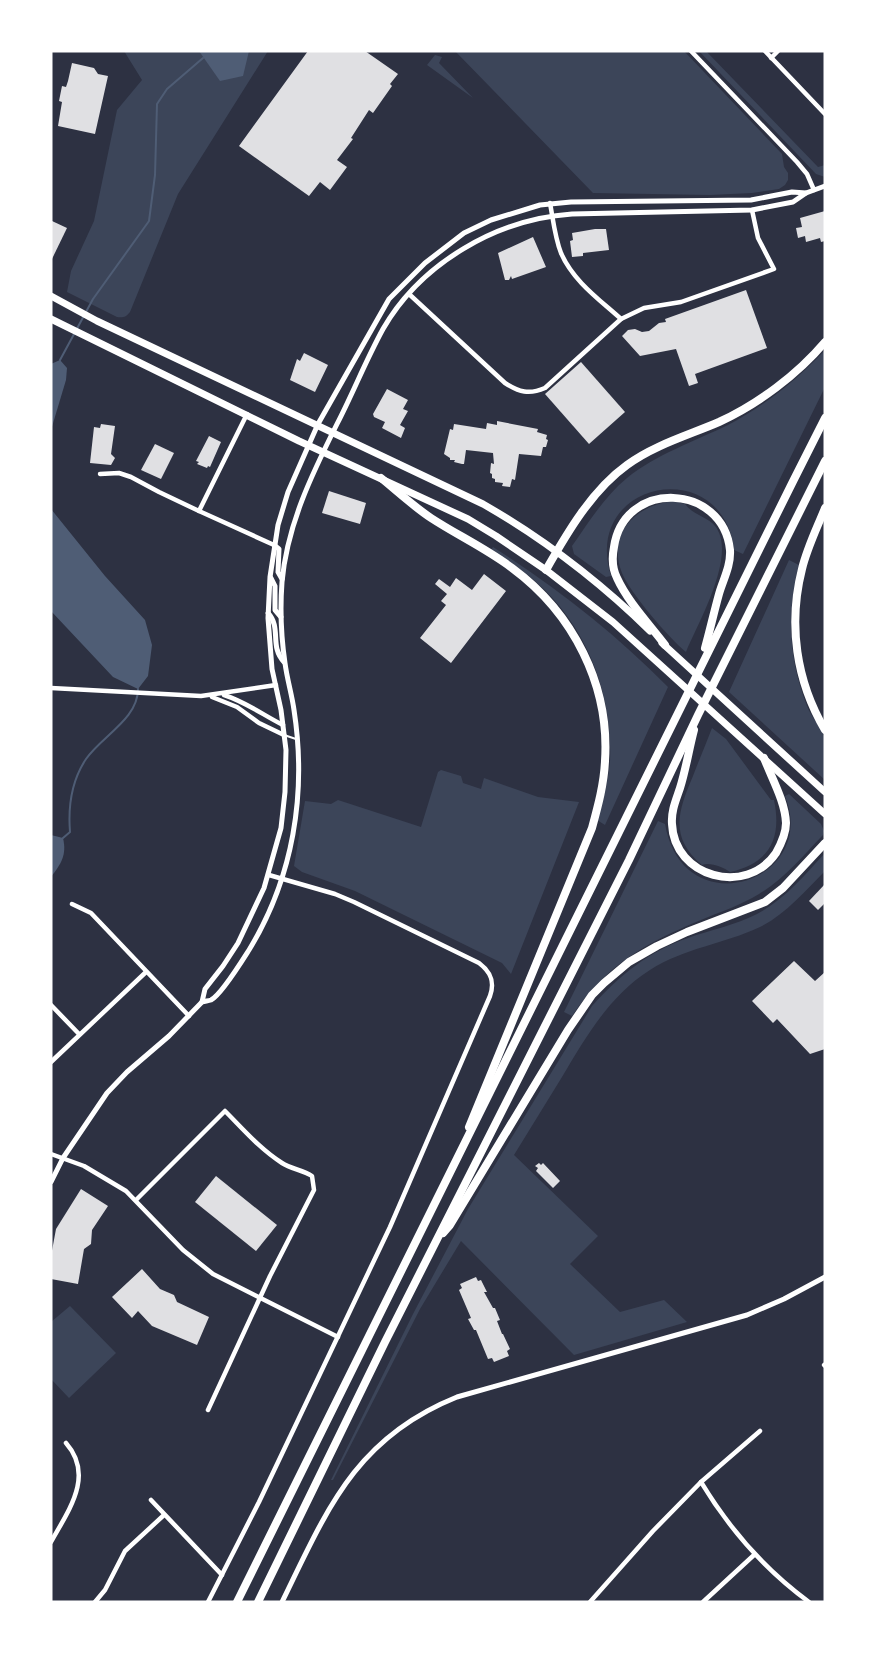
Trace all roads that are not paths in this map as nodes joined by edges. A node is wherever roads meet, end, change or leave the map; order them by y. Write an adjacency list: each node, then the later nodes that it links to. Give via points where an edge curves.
1 (691, 51): 7 (street, via 797,162)
2 (765, 51): 4 (street)
3 (778, 51): 4 (street)
4 (771, 58): 5 (street)
5 (825, 114)
6 (825, 186): 7 (street)
7 (814, 190): 8 (street)
8 (806, 193): 9 (street, via 751,200); 10 (street, via 793,202)
9 (549, 203): 11 (street); 19 (street, via 491,220 443,248 412,274 374,322)
10 (752, 210): 11 (street); 15 (street, via 758,238 774,269 681,302 644,308)
11 (552, 215): 12 (street, via 483,237 433,271); 15 (street, via 566,263 580,282)
12 (409, 294): 15 (street, via 505,383 523,393 545,388); 20 (street, via 384,328)
13 (51, 296): 19 (main road)
14 (51, 319): 17 (main road)
15 (621, 319)
16 (825, 342): 29 (highway, via 757,401 628,464 603,487)
17 (247, 414): 21 (main road); 27 (street)
18 (825, 418): 37 (highway)
19 (318, 424): 20 (main road); 21 (street)
20 (334, 432): 22 (street); 29 (main road, via 483,504)
21 (308, 445): 22 (main road); 28 (street, via 285,500)
22 (323, 452): 25 (main road); 32 (street, via 298,512)
23 (825, 461): 42 (highway)
24 (100, 474): 27 (street, via 131,477)
25 (381, 478): 30 (main road, via 468,519); 63 (highway, via 429,517 512,568 542,594 568,625 588,660 605,726 606,761 592,828)
26 (825, 508): 44 (highway, via 802,566 795,632 804,682)
27 (199, 511): 28 (street)
28 (274, 545): 31 (street); 32 (street, via 279,549 278,572)
29 (556, 552): 30 (highway); 35 (main road, via 602,587)
30 (546, 570): 47 (main road, via 614,622)
31 (270, 577): 33 (street); 34 (street, via 275,586 275,610)
32 (282, 581): 34 (street)
33 (268, 613): 36 (street, via 274,620 277,654); 38 (street)
34 (281, 617): 36 (street)
35 (665, 645): 37 (highway, via 626,594 616,577 612,557 615,537 624,519 639,506 658,498 678,497 713,514 730,550 728,571); 48 (main road)
36 (285, 663): 46 (street)
37 (701, 663): 63 (highway)
38 (276, 685): 40 (street); 43 (street)
39 (51, 688): 41 (street)
40 (222, 694): 41 (street); 43 (street, via 241,700)
41 (209, 696): 45 (street, via 237,707)
42 (698, 715): 47 (highway, via 672,824 675,842 700,871 718,878 737,878 755,872 771,860 781,844 786,826 784,807); 65 (highway, via 629,860)
43 (283, 725): 45 (street)
44 (825, 730)
45 (284, 735): 46 (lane); 51 (street, via 285,801)
46 (298, 739): 52 (street, via 298,800)
47 (764, 758): 49 (main road)
48 (825, 792)
49 (825, 814)
50 (825, 843): 65 (highway, via 765,902 657,946 604,983 579,1012 450,1225)
51 (269, 875): 52 (street); 55 (street, via 249,924 205,989)
52 (283, 878): 55 (street, via 239,965 213,999); 68 (street, via 354,902 479,963 490,974 492,984 390,1227)
53 (72, 904): 54 (street, via 91,913)
54 (146, 972): 57 (street); 58 (street)
55 (202, 1002): 57 (street)
56 (51, 1005): 58 (street)
57 (189, 1016): 61 (street, via 107,1093)
58 (79, 1034): 59 (street)
59 (51, 1062)
60 (51, 1154): 61 (street)
61 (63, 1158): 62 (street); 64 (street, via 110,1180)
62 (51, 1182)
63 (443, 1189): 81 (highway)
64 (136, 1200): 67 (street, via 205,1269); 67 (street, via 225,1111 270,1154 312,1176 314,1190)
65 (436, 1240): 82 (highway)
66 (825, 1277): 83 (street, via 747,1315 458,1397 424,1413 375,1449 343,1485)
67 (261, 1298): 68 (street); 69 (street)
68 (338, 1337): 78 (street)
69 (208, 1410)
70 (760, 1431): 72 (street)
71 (66, 1443): 75 (street, via 74,1452 79,1477 67,1515)
72 (701, 1482): 77 (street); 84 (street)
73 (151, 1500): 74 (street)
74 (164, 1515): 78 (street); 79 (street, via 125,1551)
75 (53, 1532): 76 (street)
76 (51, 1542)
77 (754, 1555): 85 (street); 86 (street)
78 (222, 1575): 80 (street)
79 (95, 1602)
80 (208, 1602)
81 (237, 1602)
82 (258, 1602)
83 (282, 1602)
84 (590, 1602)
85 (703, 1602)
86 (809, 1602)

